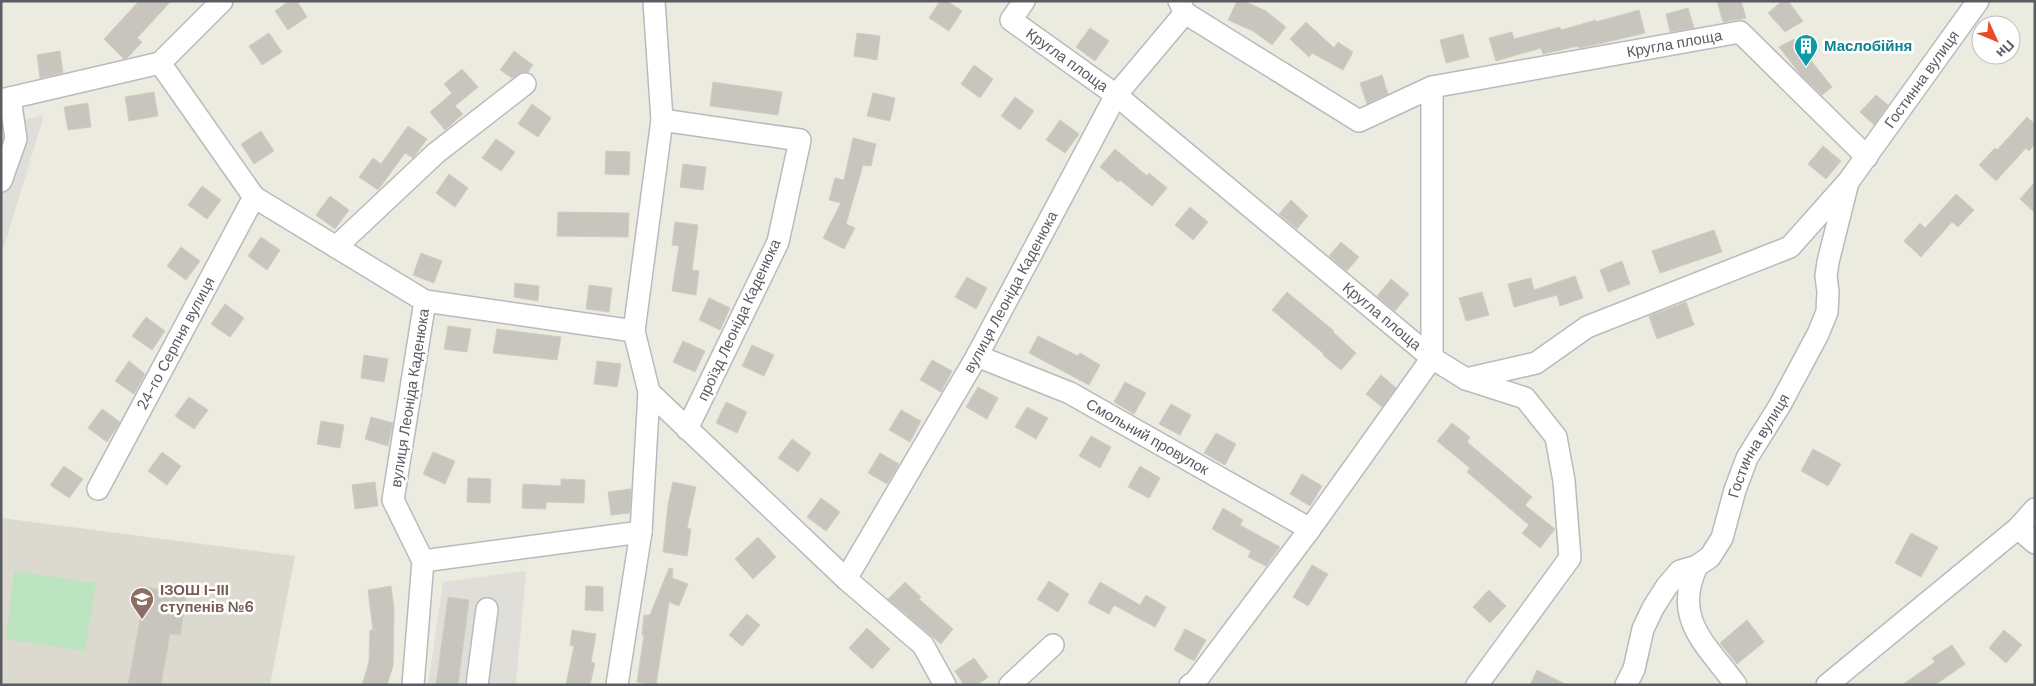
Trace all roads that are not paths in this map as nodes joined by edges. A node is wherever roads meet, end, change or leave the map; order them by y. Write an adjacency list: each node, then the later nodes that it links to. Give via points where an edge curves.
1 (222, 1): 6 (street)
2 (654, 1): 11 (street)
3 (1024, 1): 9 (street, Кругла площа, via 1011,20)
4 (1978, 1): 12 (street, Гостинна вулиця)
5 (1182, 7): 8 (street, Кругла площа, via 1360,121); 9 (street, вулиця Леоніда Каденюка)
6 (160, 63): 10 (street); 15 (street, вулиця Леоніда Каденюка)
7 (525, 84): 16 (street, via 436,153)
8 (1432, 87): 12 (street, Кругла площа, via 1740,32); 20 (street)
9 (1116, 95): 19 (street, вулиця Леоніда Каденюка); 20 (street, Кругла площа)
10 (6, 99): 13 (street, via 16,139)
11 (662, 120): 18 (street); 23 (street, проїзд Леоніда Каденюка, via 800,140 778,242)
12 (1867, 156): 14 (street, Гостинна вулиця)
13 (1, 181)
14 (1848, 182): 21 (street, Гостинна вулиця, via 1790,247 1586,328 1536,363); 31 (street, Гостинна вулиця, via 1828,262 1827,312 1780,404 1747,458 1717,549)
15 (254, 197): 16 (street, вулиця Леоніда Каденюка); 24 (street, 24-го Серпня вулиця)
16 (336, 247): 17 (street, вулиця Леоніда Каденюка)
17 (425, 301): 18 (street); 30 (street, вулиця Леоніда Каденюка, via 393,500)
18 (634, 331): 22 (street)
19 (978, 356): 27 (street, Смольний провулок, via 1070,393); 32 (street, вулиця Леоніда Каденюка)
20 (1432, 358): 21 (street, Кругла площа); 27 (street)
21 (1466, 379): 41 (street, Кругла площа, via 1525,398 1556,437 1564,481 1570,558)
22 (649, 392): 23 (street); 28 (street)
23 (687, 429): 32 (street)
24 (98, 489)
25 (2035, 509): 26 (street)
26 (2018, 528): 29 (street); 44 (street)
27 (1310, 529): 35 (street)
28 (641, 532): 30 (street); 38 (street)
29 (2035, 543)
30 (423, 562): 36 (street)
31 (1697, 566): 42 (street, Гостинна вулиця, via 1680,571 1653,608); 43 (street, via 1687,598 1689,615 1695,631)
32 (846, 579): 39 (street, via 923,645)
33 (487, 609): 37 (street)
34 (1053, 644): 40 (street)
35 (1195, 684)
36 (413, 685)
37 (477, 685)
38 (617, 685)
39 (945, 685)
40 (1010, 685)
41 (1478, 685)
42 (1626, 685)
43 (1736, 685)
44 (1827, 685)

